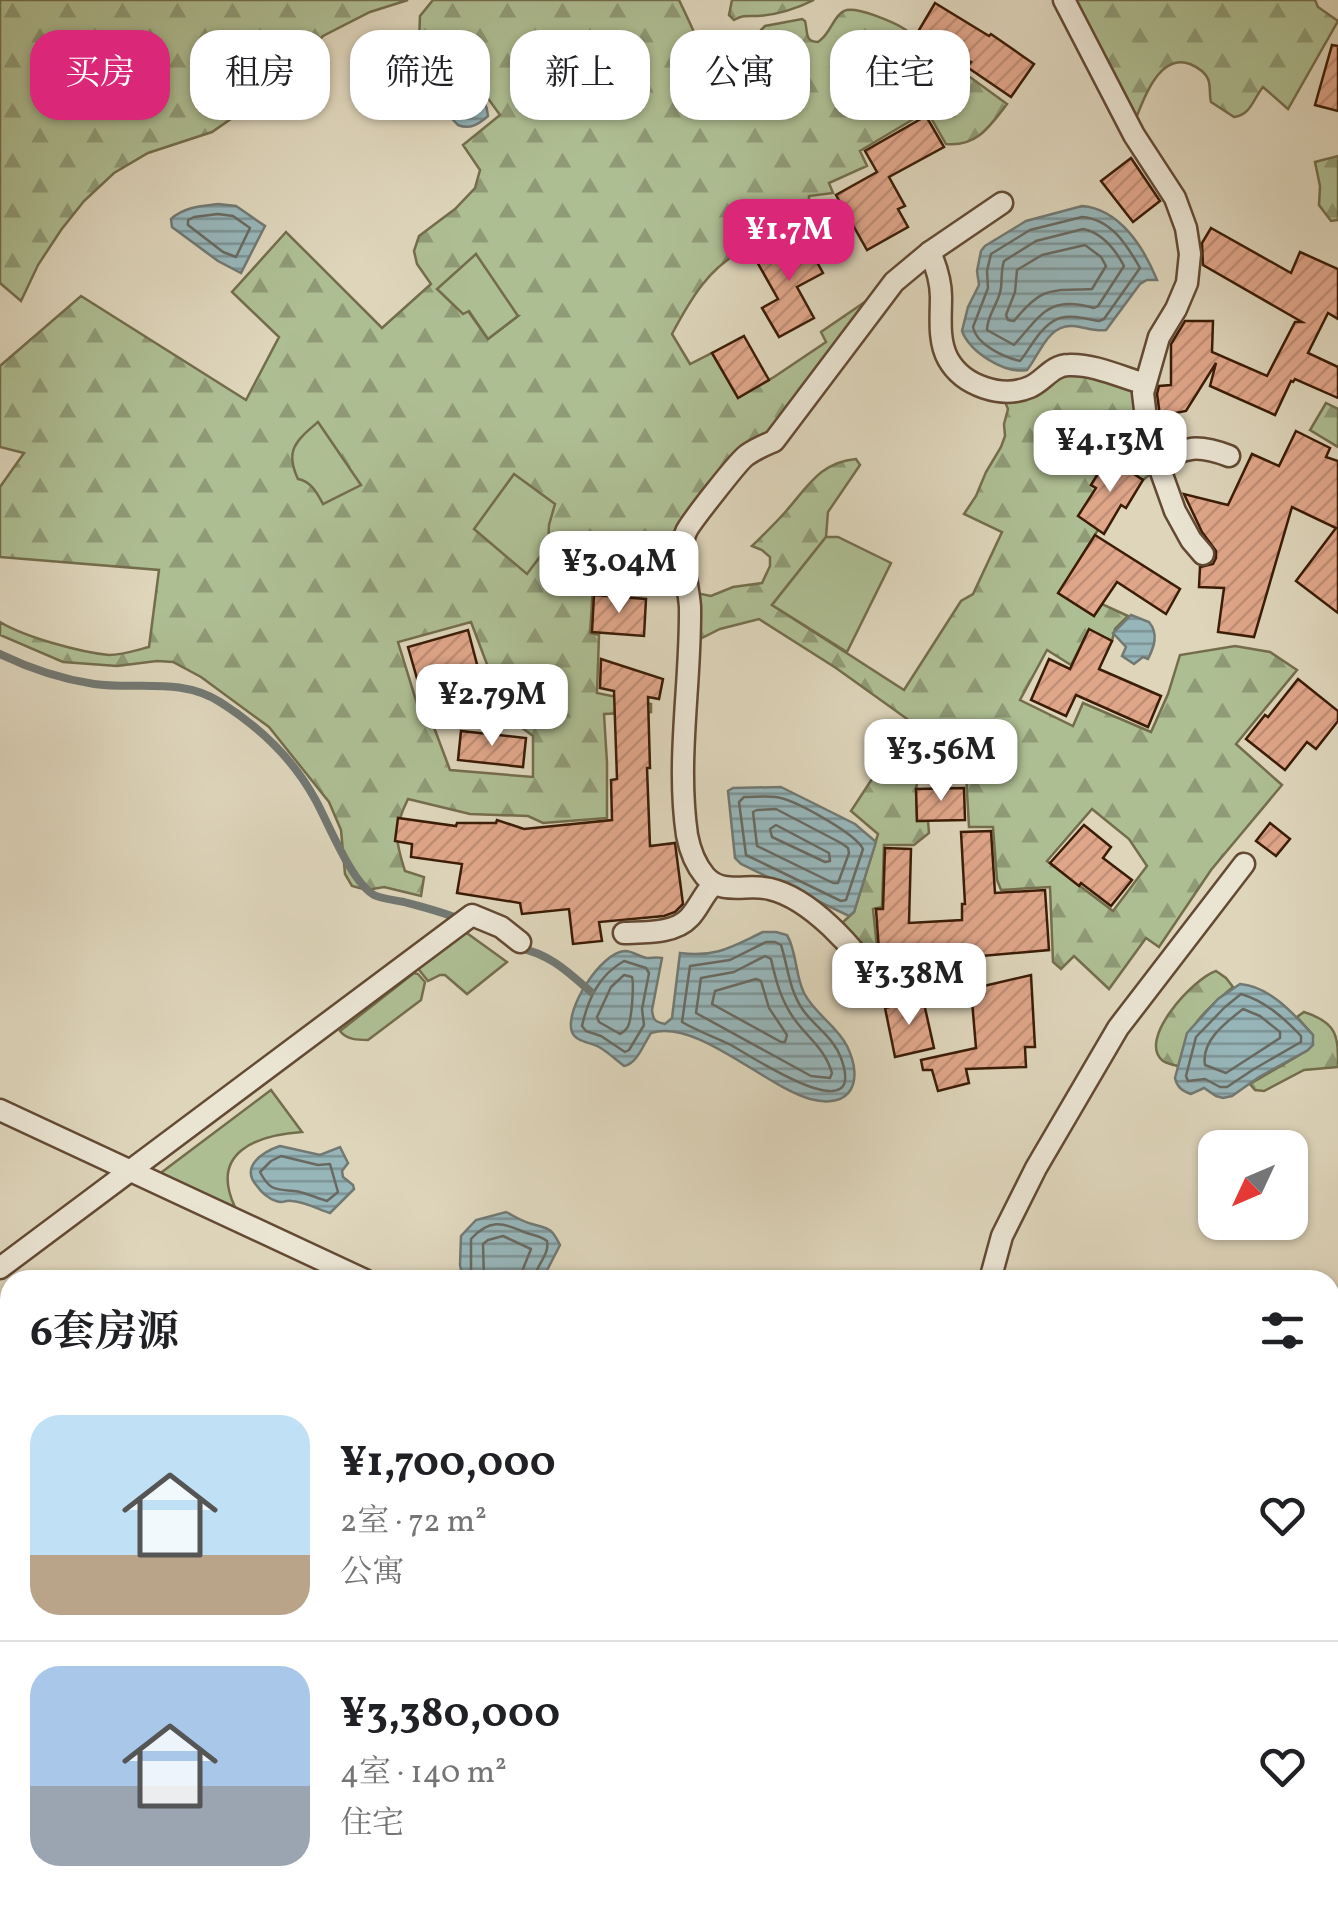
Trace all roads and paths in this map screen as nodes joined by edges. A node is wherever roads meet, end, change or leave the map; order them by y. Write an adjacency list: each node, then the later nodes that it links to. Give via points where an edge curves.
1 (1064, 0): 4 (street, via 1186,228 1187,284 1158,337)
2 (1002, 203): 3 (street)
3 (930, 252): 4 (street, via 947,358 969,380 1012,392 1065,364); 9 (street, via 894,282 774,441 744,456 684,534 690,603 685,812 693,858)
4 (1145, 384): 6 (street)
5 (1229, 456): 6 (street, via 1193,448)
6 (1158, 464): 7 (street, via 1180,522)
7 (1202, 554)
8 (1244, 864): 17 (street, via 1118,1028 1036,1168)
9 (714, 884): 10 (street, via 685,922); 12 (street, via 766,888 796,900 834,930)
10 (624, 934)
11 (520, 942): 14 (street, via 472,914)
12 (876, 983)
13 (0, 1110): 14 (street)
14 (130, 1171): 15 (street); 16 (street)
15 (0, 1268)
16 (344, 1270)
17 (993, 1270)

